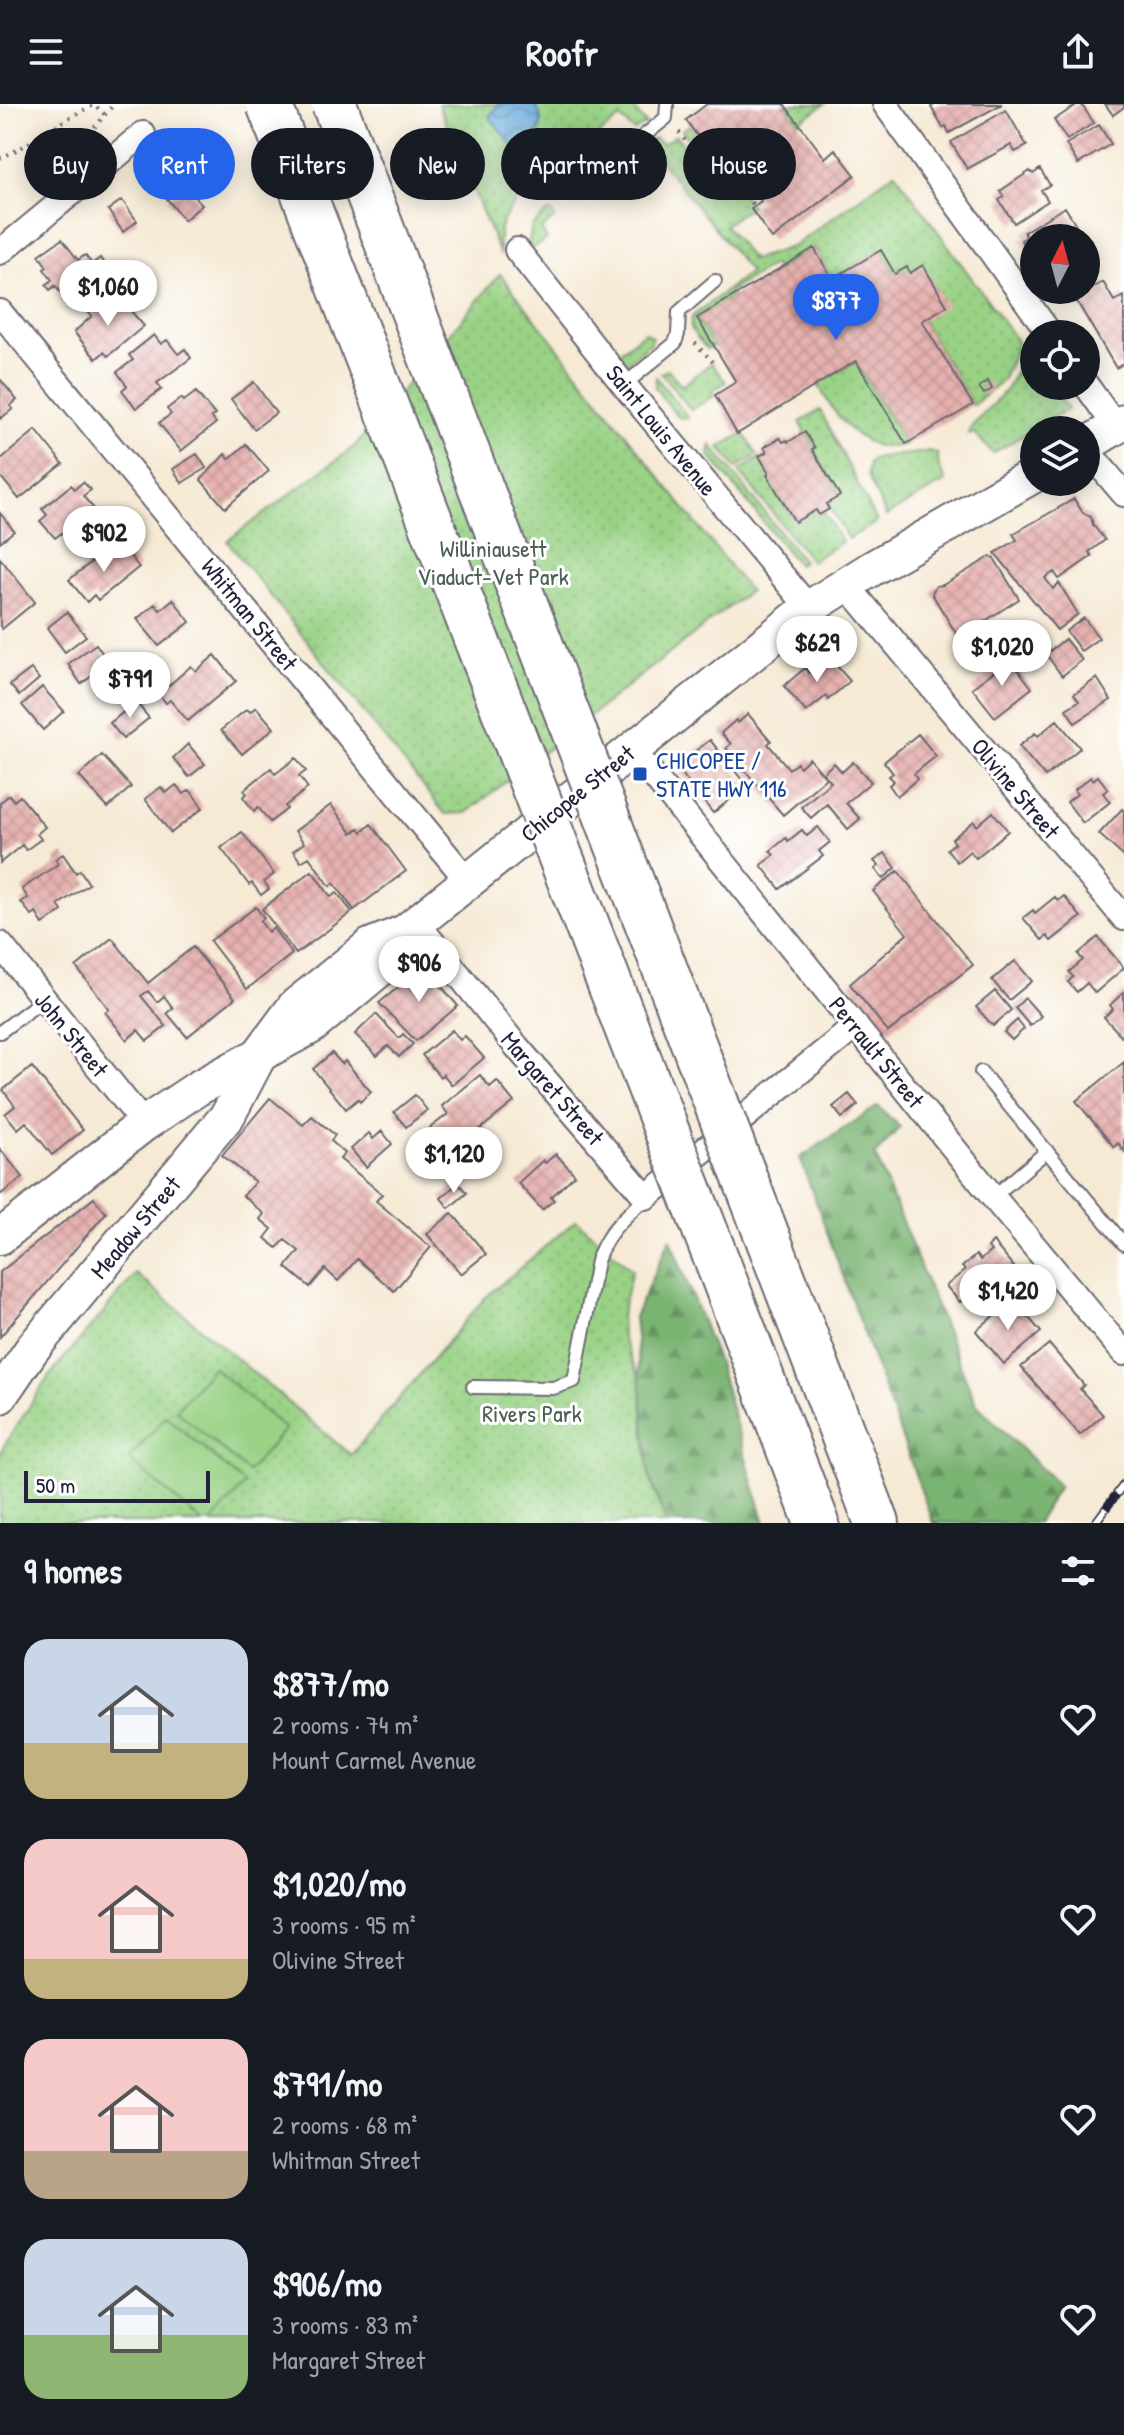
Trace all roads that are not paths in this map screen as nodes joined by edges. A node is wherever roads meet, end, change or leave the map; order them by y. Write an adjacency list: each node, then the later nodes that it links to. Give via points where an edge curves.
1 (269, 104): 38 (highway, bridge)
2 (334, 104): 43 (highway, bridge)
3 (667, 104): 5 (lane, via 666,118)
4 (885, 104): 11 (street)
5 (654, 128)
6 (133, 142): 8 (street)
7 (517, 250): 12 (street, Saint Louis Avenue)
8 (0, 252)
9 (715, 281): 12 (lane, via 679,312 675,343)
10 (0, 312): 22 (street, Whitman Street)
11 (1040, 320)
12 (624, 385): 20 (street, Saint Louis Avenue)
13 (1099, 400): 14 (street)
14 (1120, 424): 15 (main road)
15 (1100, 438)
16 (1100, 464): 18 (street)
17 (1020, 483): 19 (main road, Chicopee Street)
18 (1124, 494)
19 (846, 584): 20 (main road, Chicopee Street); 23 (street, Olivine Street)
20 (809, 608): 21 (main road, Chicopee Street)
21 (632, 749): 22 (main road, Chicopee Street); 27 (street, Perrault Street)
22 (468, 881): 24 (main road, Chicopee Street)
23 (1124, 918)
24 (411, 927): 29 (main road, Meadow Street, via 370,946 295,1006); 33 (street, Margaret Street, via 517,1047)
25 (0, 944): 26 (street, John Street)
26 (44, 999): 28 (lane); 31 (street, John Street)
27 (856, 1026): 33 (street); 34 (street, Perrault Street)
28 (0, 1032)
29 (261, 1052): 31 (main road); 40 (main road, Meadow Street, via 228,1115 32,1349)
30 (981, 1072): 32 (lane)
31 (144, 1124): 35 (main road)
32 (1047, 1151): 34 (lane); 36 (lane)
33 (655, 1189): 39 (lane, via 603,1244 574,1381 553,1388)
34 (993, 1197): 37 (street, Perrault Street)
35 (1, 1233)
36 (1124, 1244)
37 (1124, 1353)
38 (753, 1355): 41 (highway); 42 (highway)
39 (473, 1387)
40 (0, 1396)
41 (803, 1523)
42 (817, 1523)
43 (877, 1523)

